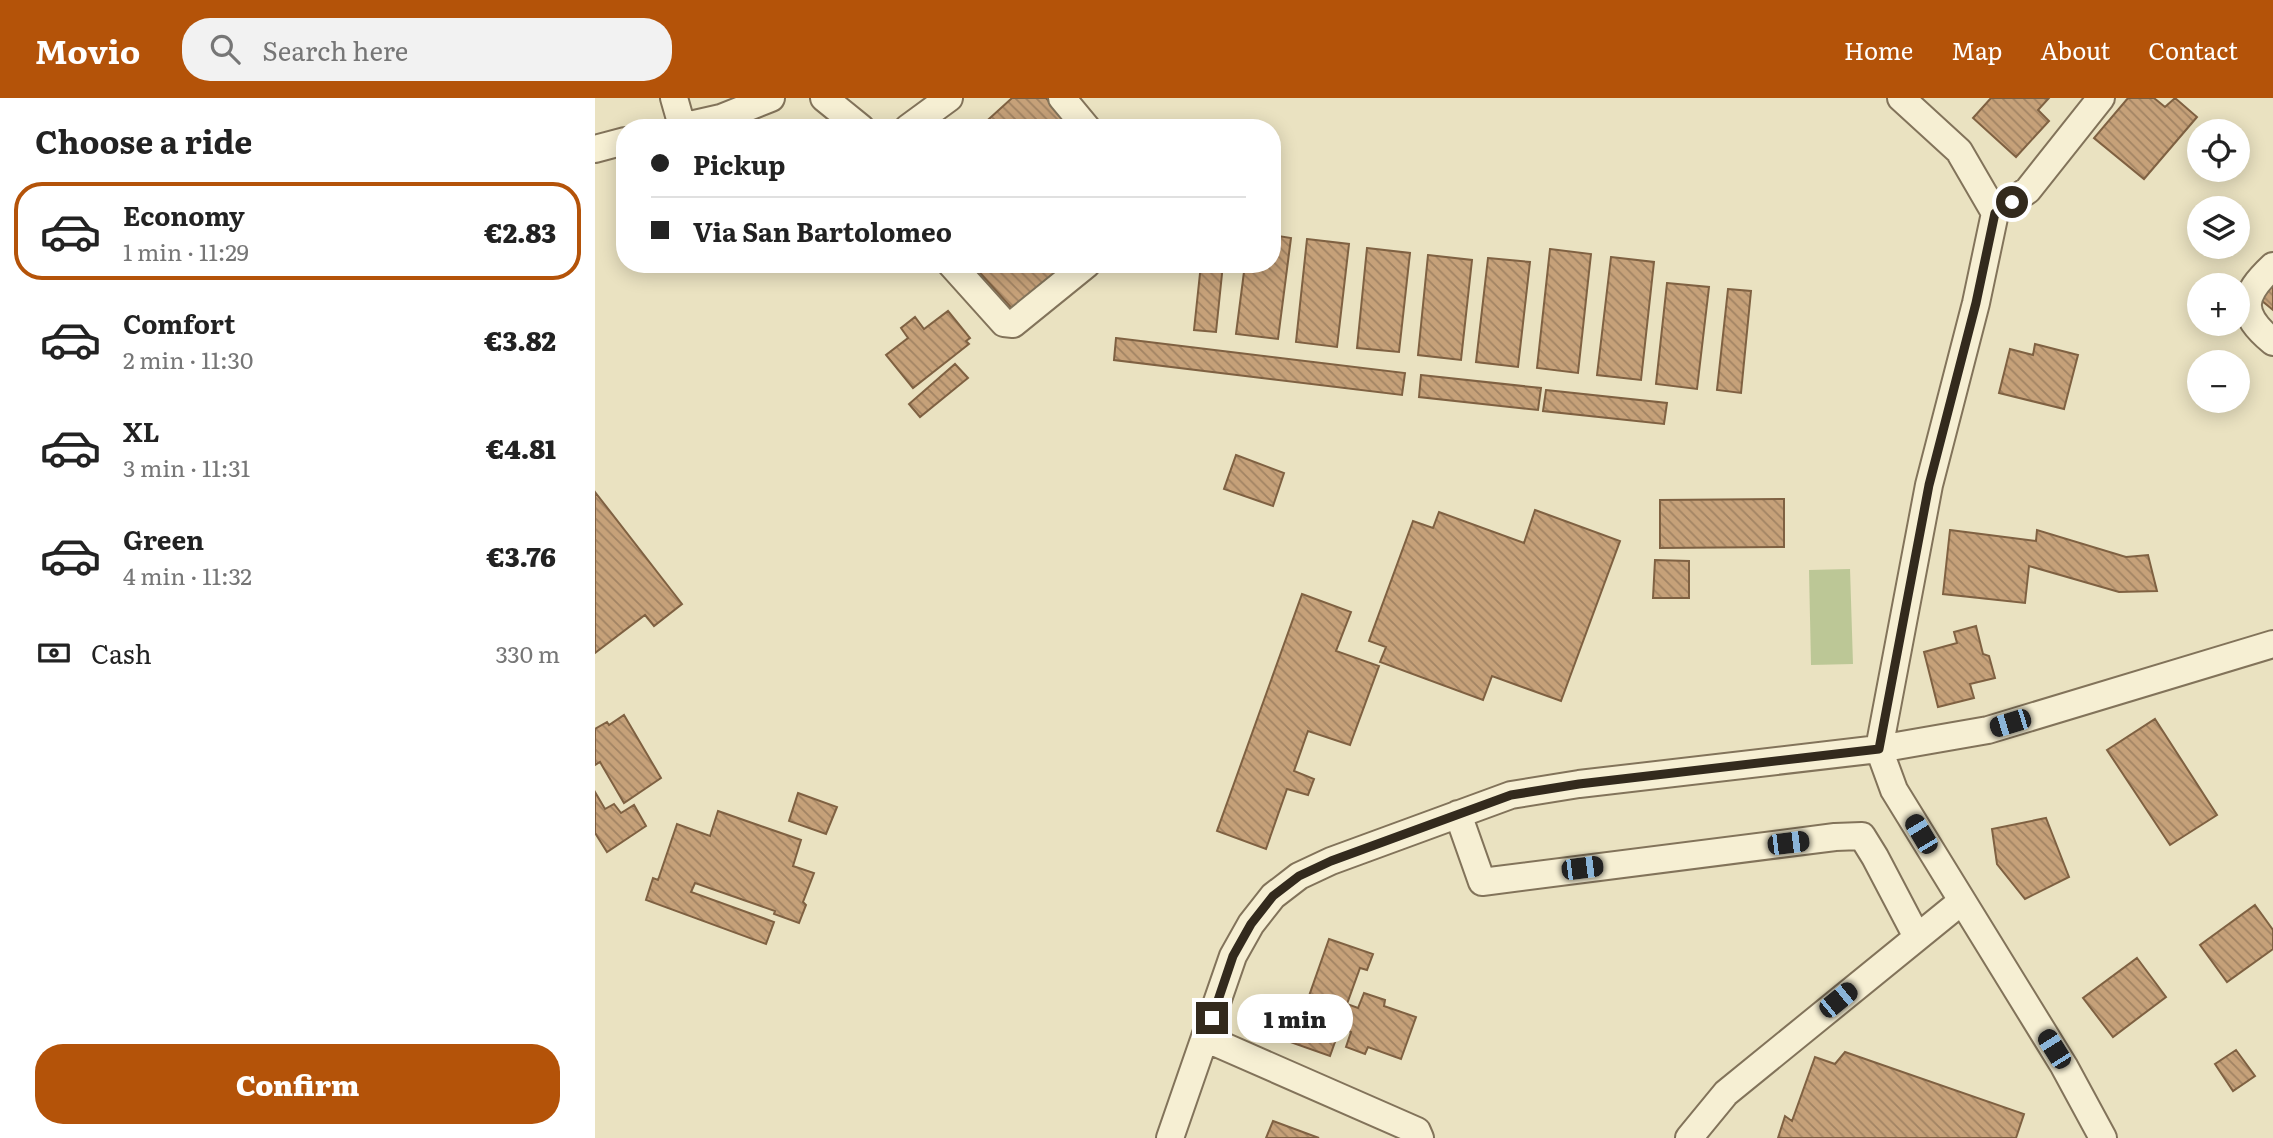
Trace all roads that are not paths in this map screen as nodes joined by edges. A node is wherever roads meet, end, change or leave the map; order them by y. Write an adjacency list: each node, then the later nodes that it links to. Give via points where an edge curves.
1 (674, 98): 8 (street)
2 (771, 98): 9 (street)
3 (824, 98): 10 (street)
4 (949, 98): 11 (street)
5 (1062, 98): 12 (street)
6 (1901, 98): 15 (street, via 1959,151)
7 (2101, 98): 15 (street, via 2028,190)
8 (678, 119)
9 (717, 119)
10 (850, 119)
11 (920, 119)
12 (1080, 119)
13 (616, 143): 14 (street)
14 (595, 149)
15 (1995, 213): 21 (street, via 1929,485)
16 (2273, 266): 19 (street, via 2256,282 2248,298 2257,329)
17 (959, 273): 18 (street, via 1004,323 1013,324)
18 (1076, 273)
19 (2273, 342)
20 (2273, 644): 21 (street, via 1988,730)
21 (1879, 749): 22 (street, via 1579,784 1511,795); 23 (street, via 1894,790)
22 (1458, 814): 24 (street, via 1482,882 1862,836); 25 (street, via 1331,861 1299,876 1273,896 1233,956)
23 (1962, 901): 24 (street); 31 (street)
24 (1916, 937): 26 (street)
25 (1205, 1038): 27 (street); 28 (street, via 1417,1131)
26 (1726, 1093): 29 (street); 30 (street)
27 (1170, 1138)
28 (1420, 1138)
29 (1689, 1138)
30 (1709, 1138)
31 (2103, 1138)

